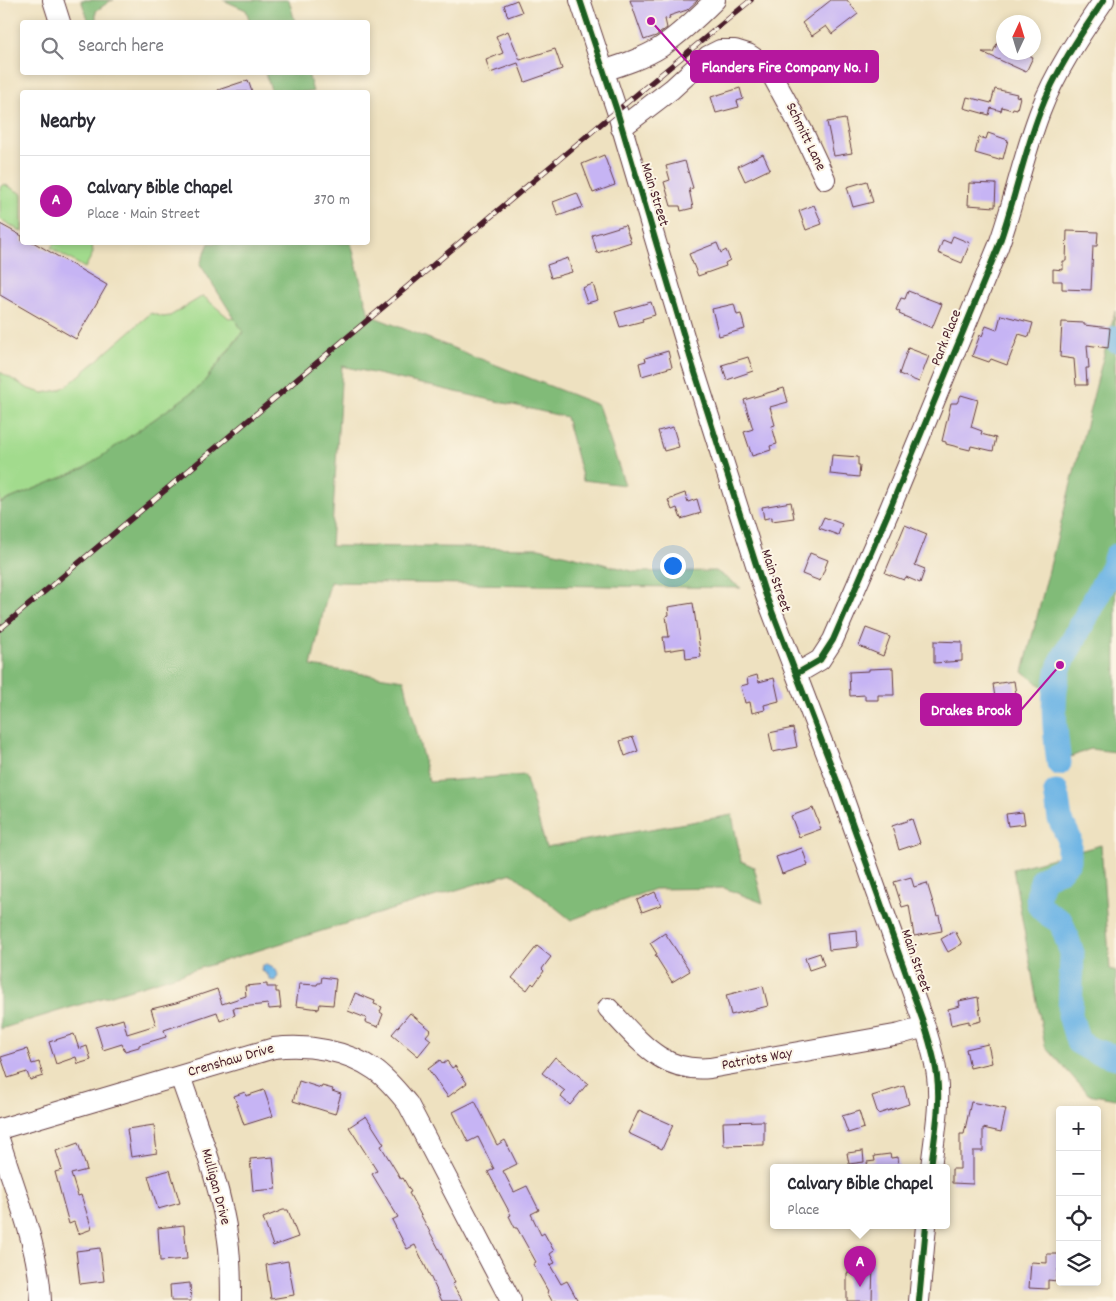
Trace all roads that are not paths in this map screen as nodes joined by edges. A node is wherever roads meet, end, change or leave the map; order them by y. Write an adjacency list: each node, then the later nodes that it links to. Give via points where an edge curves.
1 (53, 0): 5 (street)
2 (580, 0): 6 (street, Main Street)
3 (715, 0): 6 (street, via 660,48)
4 (1104, 0): 9 (street, Park Place, via 1075,44 1040,111 998,247 833,640 820,660)
5 (59, 20)
6 (603, 71): 7 (street, Main Street)
7 (621, 128): 8 (street, Schmitt Lane, via 708,56 720,50 735,50 762,63 774,77); 9 (street, Main Street, via 716,441 765,593)
8 (825, 179)
9 (796, 674): 11 (street, Main Street)
10 (608, 1008): 11 (street, Patriots Way, via 655,1054 669,1063 690,1069 881,1038)
11 (925, 1027): 15 (street, Main Street, via 938,1083)
12 (180, 1076): 13 (street, Crenshaw Drive); 18 (street, Mulligan Drive, via 224,1215); 19 (street, Crenshaw Drive, via 250,1054 295,1046 338,1054 375,1070 408,1104)
13 (0, 1130)
14 (0, 1142): 17 (street, via 32,1247)
15 (931, 1164)
16 (926, 1229): 20 (street)
17 (41, 1301)
18 (231, 1301)
19 (512, 1301)
20 (919, 1301)

